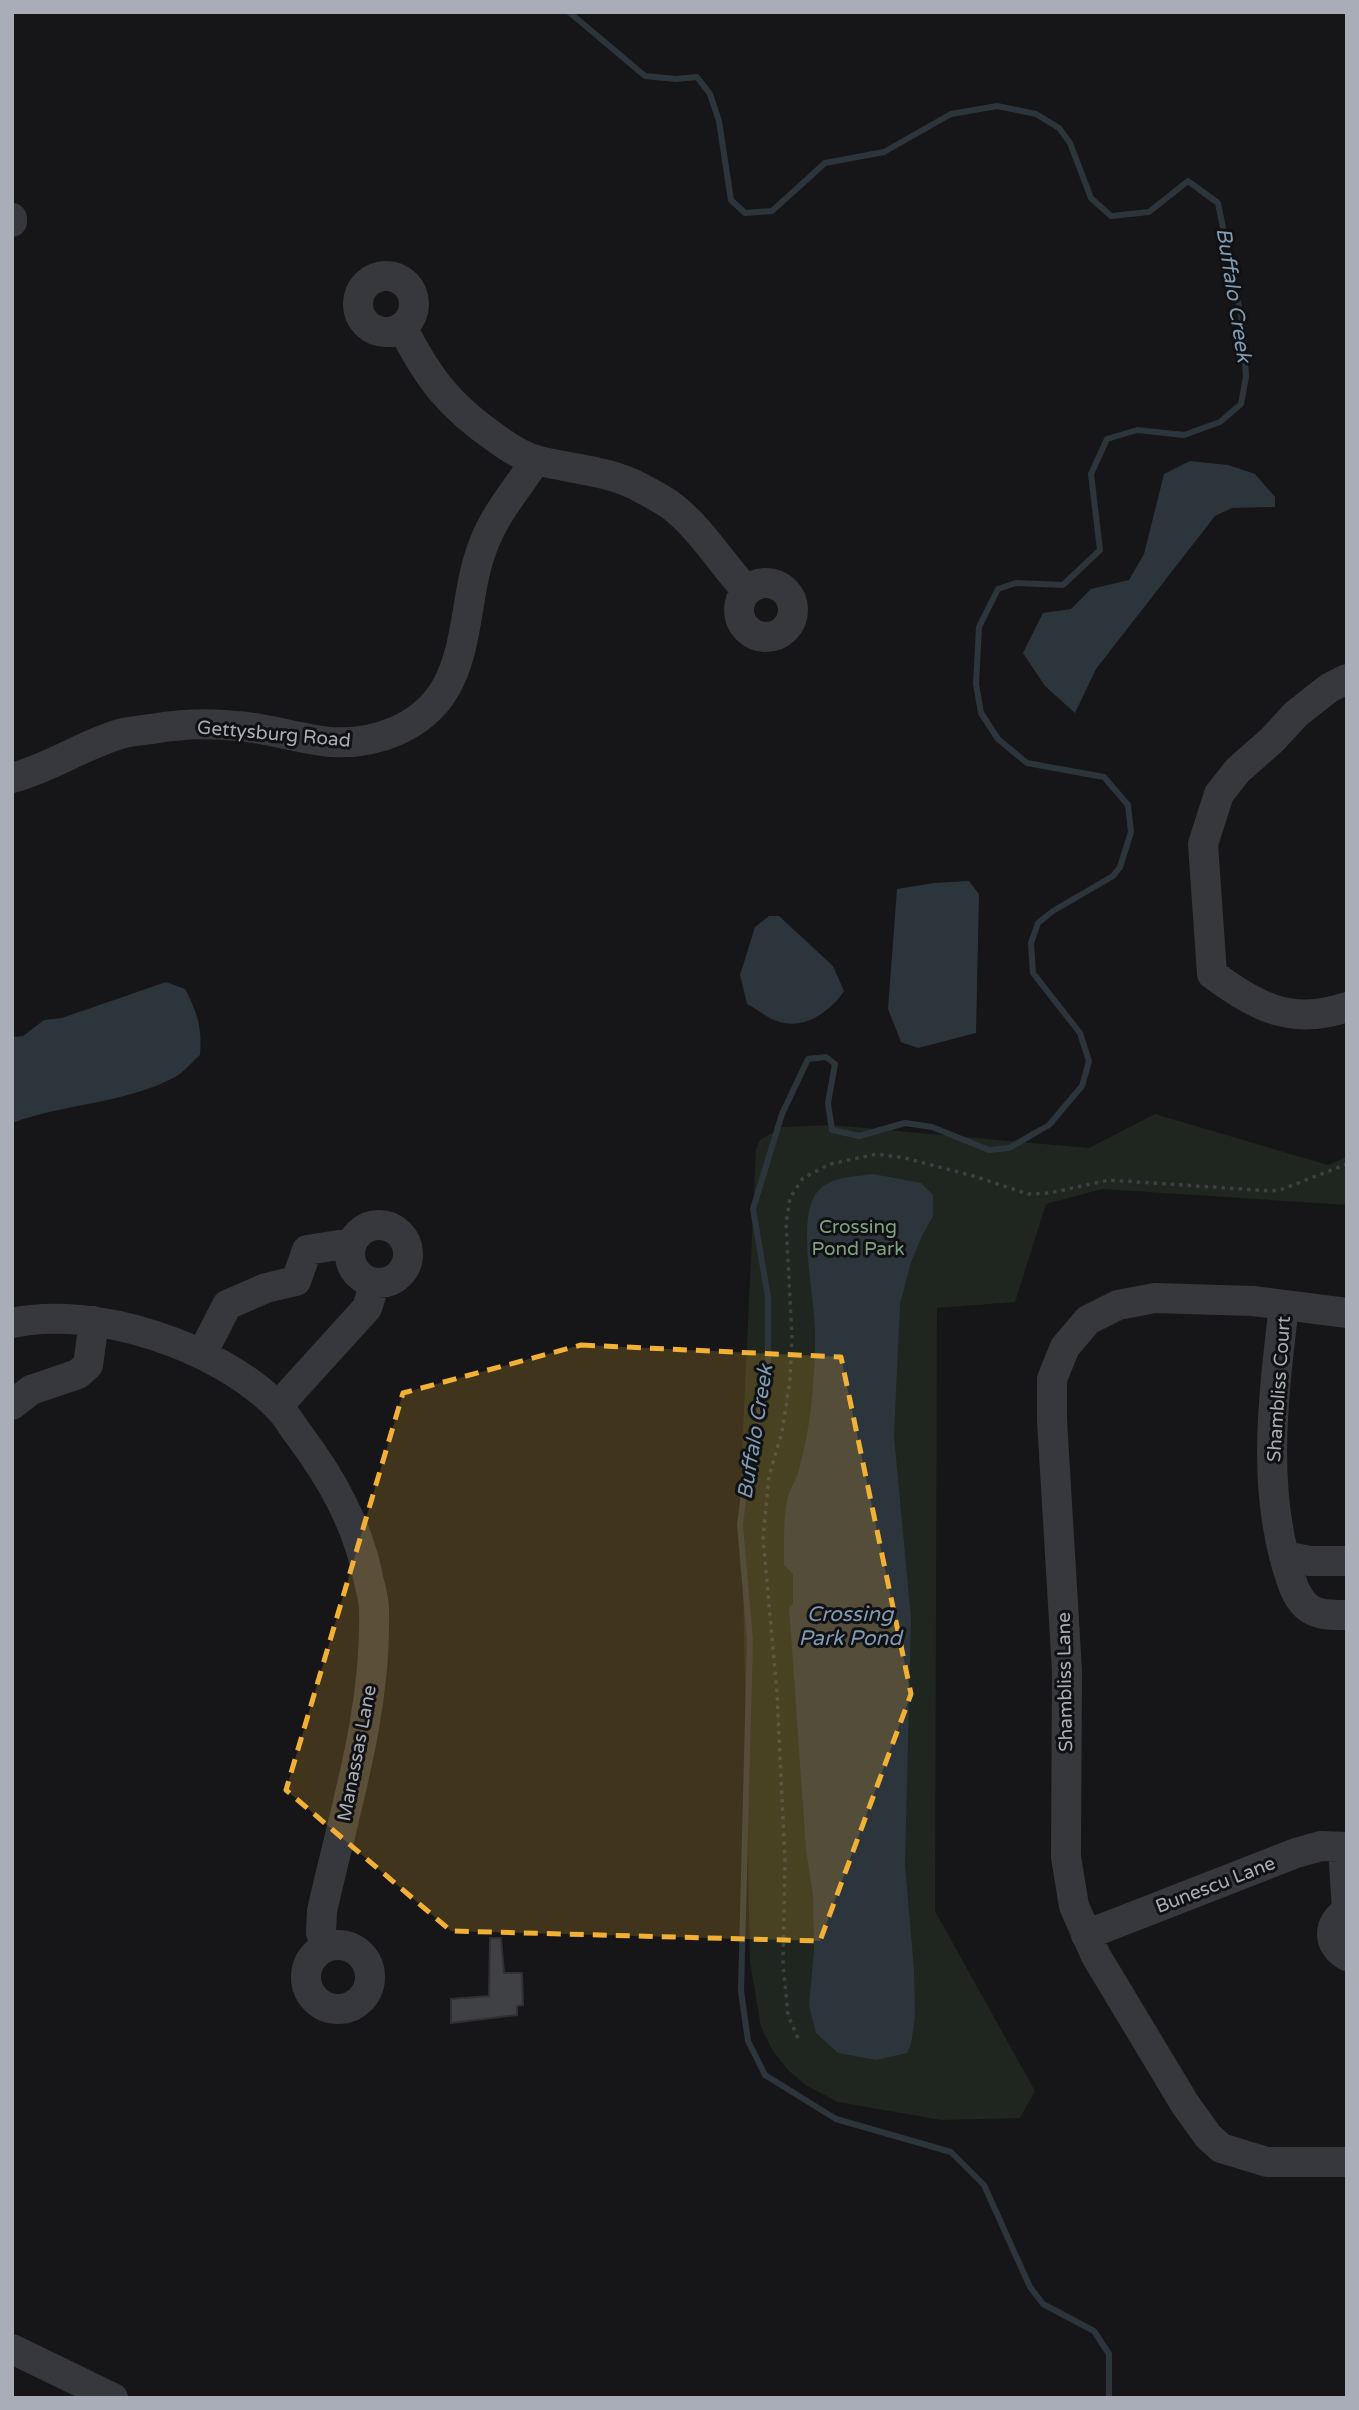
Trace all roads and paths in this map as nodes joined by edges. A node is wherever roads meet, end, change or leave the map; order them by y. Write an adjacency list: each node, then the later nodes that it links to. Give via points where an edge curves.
1 (402, 327): 2 (street, via 442,393 471,421)
2 (536, 460): 3 (street, via 600,472 638,486 673,507); 5 (street, Gettysburg Road, via 483,545 457,663 444,691 421,717 397,733 331,742 238,726 155,728 120,734)
3 (747, 591)
4 (1347, 679): 6 (street, via 1296,714 1238,770 1219,794 1203,844 1212,974 1242,997 1275,1010 1304,1016)
5 (12, 778)
6 (1347, 1007)
7 (1347, 1164): 25 (path, via 1280,1190 1109,1180 1028,1194 877,1154 830,1164 803,1178 789,1198 790,1380 769,1476 764,1538 785,1861 783,1964 788,2015)
8 (351, 1243): 9 (street, via 351,1266); 9 (street, via 372,1225 391,1227 404,1239 406,1266 393,1279); 14 (street, via 307,1250 296,1281 227,1305)
9 (375, 1283): 16 (street, via 367,1308)
10 (1284, 1305): 11 (street, Shambliss Lane); 17 (street, Shambliss Court, via 1272,1464); 22 (street, Shambliss Lane, via 1155,1298 1118,1305 1088,1320 1065,1347 1052,1379 1067,1671 1066,1857 1074,1906)
11 (1347, 1313)
12 (94, 1321): 13 (street, Manassas Lane, via 31,1319); 14 (street, Manassas Lane, via 143,1331); 15 (street, via 88,1365 78,1374 31,1390)
13 (12, 1323)
14 (202, 1354): 16 (street, Manassas Lane)
15 (12, 1405)
16 (278, 1406): 23 (street, Manassas Lane, via 322,1465 345,1508 362,1549 374,1605 365,1724 322,1911 321,1933)
17 (1284, 1556): 18 (street); 19 (street, Shambliss Court, via 1304,1604 1317,1613)
18 (1347, 1561)
19 (1347, 1615)
20 (1345, 1847): 21 (street); 22 (street, Bunescu Lane, via 1321,1846 1296,1853)
21 (1347, 1911): 24 (street, via 1334,1922 1331,1938)
22 (1086, 1935): 26 (street, Shambliss Lane, via 1185,2104 1221,2148 1267,2162)
23 (327, 1947)
24 (1347, 1956)
25 (798, 2038)
26 (1347, 2162)
27 (12, 2349): 28 (street)
28 (113, 2398)

